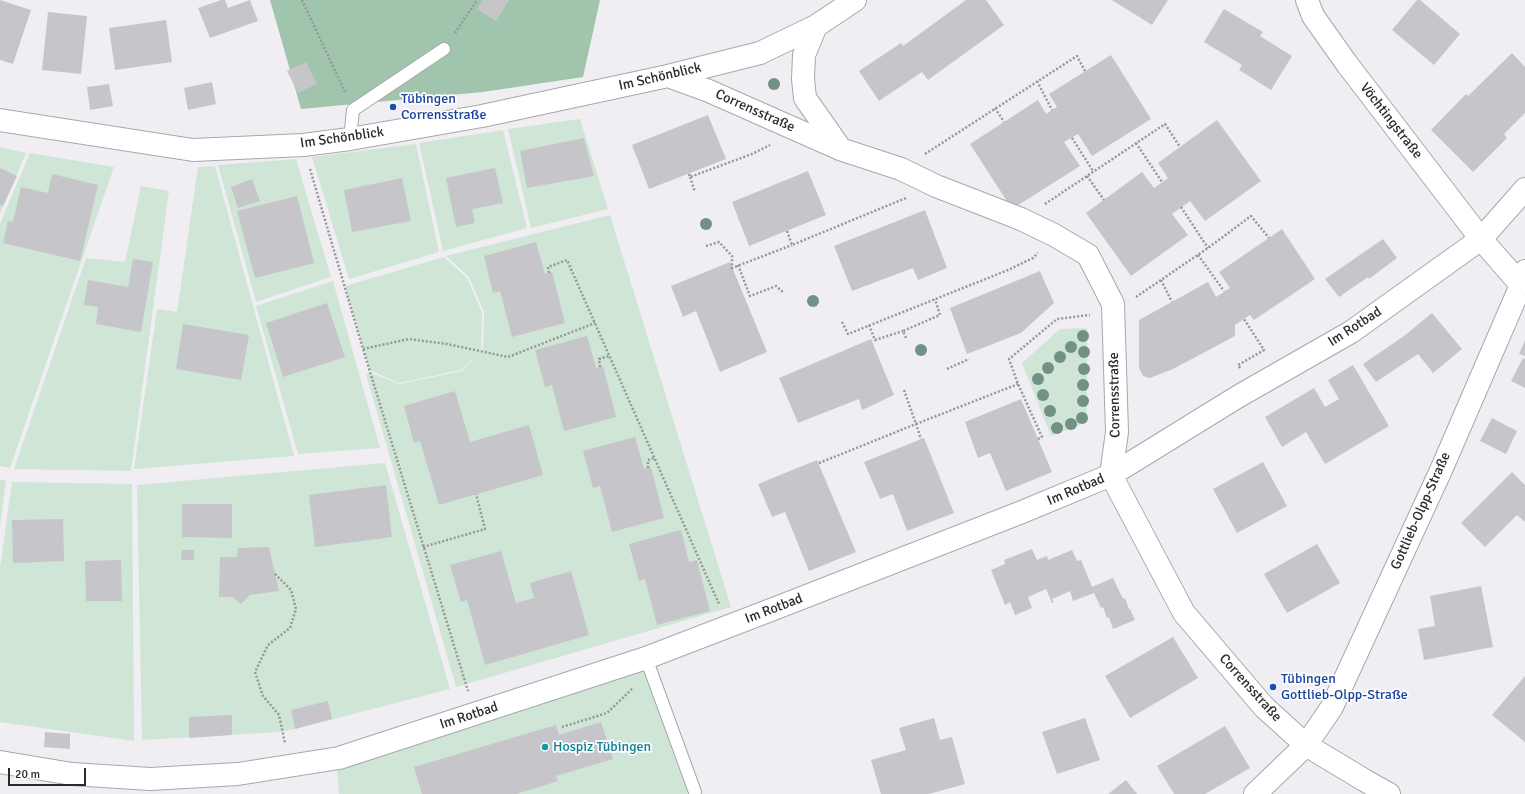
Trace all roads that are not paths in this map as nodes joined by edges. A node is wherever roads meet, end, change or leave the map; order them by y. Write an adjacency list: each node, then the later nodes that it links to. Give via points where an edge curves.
1 (855, 0): 3 (street, Im Schönblick)
2 (1307, 0): 10 (street, Vöchtingstraße, via 1313,16 1347,64)
3 (816, 26): 5 (street, Im Schönblick, via 760,53); 8 (street, Corrensstraße, via 804,56 805,98)
4 (444, 49): 7 (lane, via 353,110)
5 (668, 76): 7 (street, Im Schönblick, via 482,116); 8 (street, Corrensstraße, via 709,91)
6 (0, 120): 7 (street, Im Schönblick, via 193,150 303,145)
7 (350, 139)
8 (840, 149): 12 (street, Corrensstraße, via 901,169 936,186 1021,219 1088,255 1113,304 1117,432)
9 (1525, 189): 10 (street, Im Rotbad)
10 (1481, 238): 11 (street); 12 (street, Im Rotbad, via 1351,332 1239,396)
11 (1523, 278): 14 (street, Gottlieb-Olpp-Straße, via 1442,468 1332,707)
12 (1111, 475): 13 (street, Im Rotbad, via 729,626); 14 (street, Corrensstraße, via 1184,613 1264,707)
13 (648, 664): 15 (street, Im Rotbad, via 475,714 339,758 238,774 150,780 72,774); 16 (lane)
14 (1306, 745): 17 (street, Gottlieb-Olpp-Straße); 18 (street, Corrensstraße)
15 (0, 762)
16 (695, 792)
17 (1255, 794)
18 (1389, 794)

